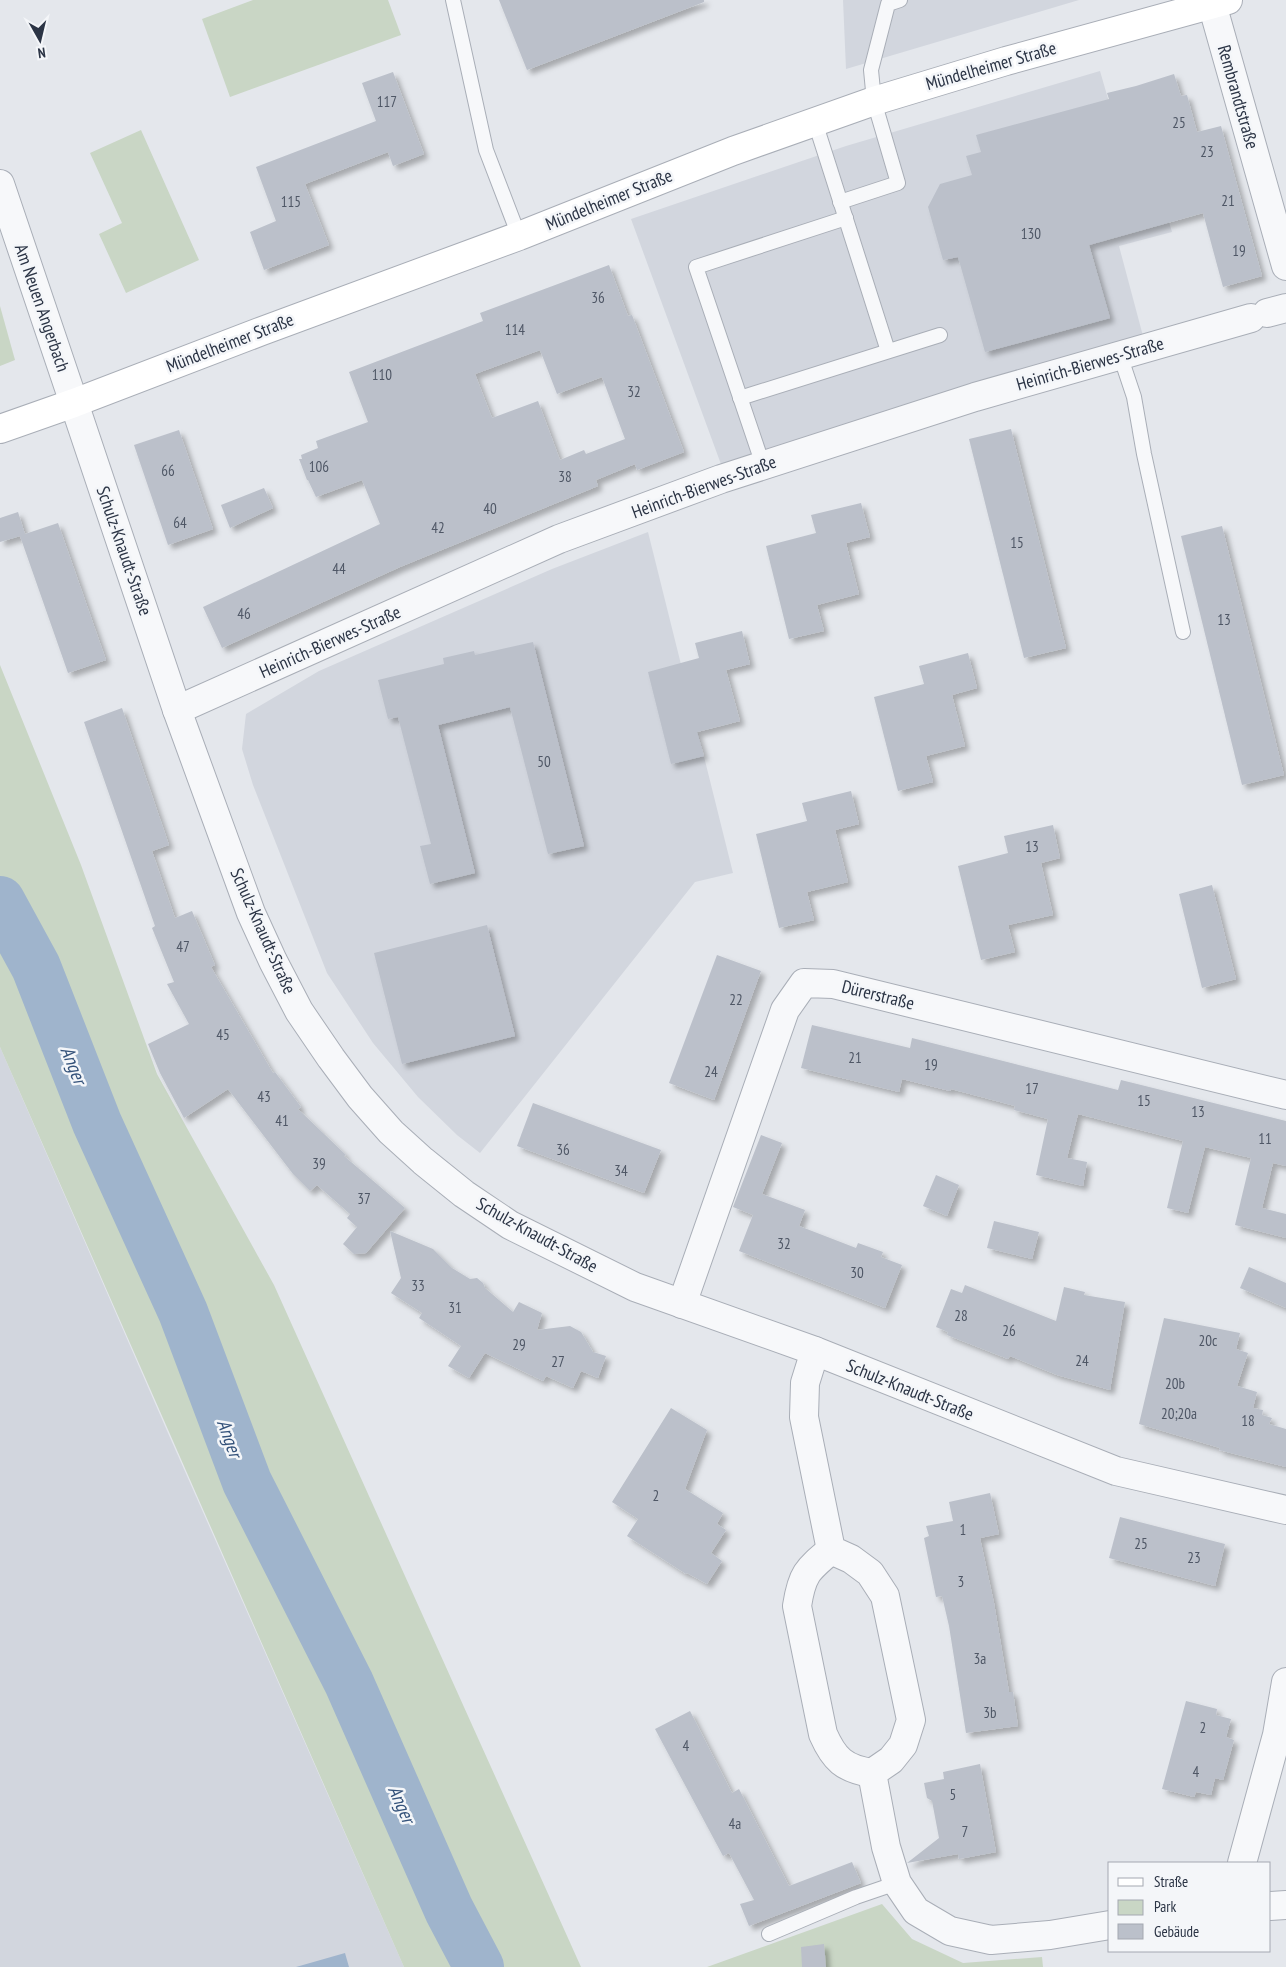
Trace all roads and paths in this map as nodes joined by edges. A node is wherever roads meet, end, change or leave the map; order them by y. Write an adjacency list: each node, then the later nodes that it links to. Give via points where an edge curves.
1 (453, 0): 10 (lane, via 486,150)
2 (900, 0): 4 (lane, via 888,4 871,70)
3 (1217, 2): 4 (main road, Mündelheimer Straße); 7 (street, Rembrandtstraße)
4 (874, 101): 5 (main road, Mündelheimer Straße); 8 (lane, via 898,183)
5 (815, 122): 8 (lane); 10 (main road, Mündelheimer Straße)
6 (0, 184): 17 (street, Am Neuen Angerbach)
7 (1275, 186): 11 (street, Rembrandtstraße)
8 (840, 202): 9 (lane)
9 (846, 218): 14 (lane); 16 (lane, via 696,267)
10 (519, 236): 17 (main road, Mündelheimer Straße)
11 (1286, 266)
12 (1268, 313): 15 (street, Heinrich-Bierwes-Straße)
13 (940, 335): 14 (lane)
14 (888, 351): 16 (lane)
15 (1120, 355): 19 (street, Heinrich-Bierwes-Straße, via 975,397); 20 (lane, via 1134,397)
16 (740, 398): 19 (lane)
17 (74, 403): 18 (main road, Mündelheimer Straße); 21 (street, Schulz-Knaudt-Straße)
18 (0, 429)
19 (763, 465): 21 (street, Heinrich-Bierwes-Straße, via 559,539)
20 (1183, 632)
21 (177, 710): 23 (street, Schulz-Knaudt-Straße, via 273,961 299,1011 360,1097 422,1162 510,1225 635,1287)
22 (1286, 1095): 23 (street, Dürerstraße, via 833,984 804,983 785,1010)
23 (682, 1304): 24 (street, Schulz-Knaudt-Straße)
24 (815, 1352): 25 (street, Schulz-Knaudt-Straße, via 1116,1471); 26 (street, via 805,1382 804,1417)
25 (1286, 1510)
26 (831, 1550): 28 (street, via 808,1569 797,1606 823,1734 830,1750 854,1770); 28 (street, via 851,1558 870,1573 885,1596 911,1720 903,1744 892,1760)
27 (1286, 1682): 29 (street, via 1277,1735)
28 (872, 1774): 30 (street, via 886,1847)
29 (1242, 1862)
30 (897, 1883): 33 (street, via 916,1911 950,1931 990,1940); 34 (lane)
31 (1271, 1906): 32 (street)
32 (1286, 1906)
33 (1108, 1925)
34 (770, 1934)

